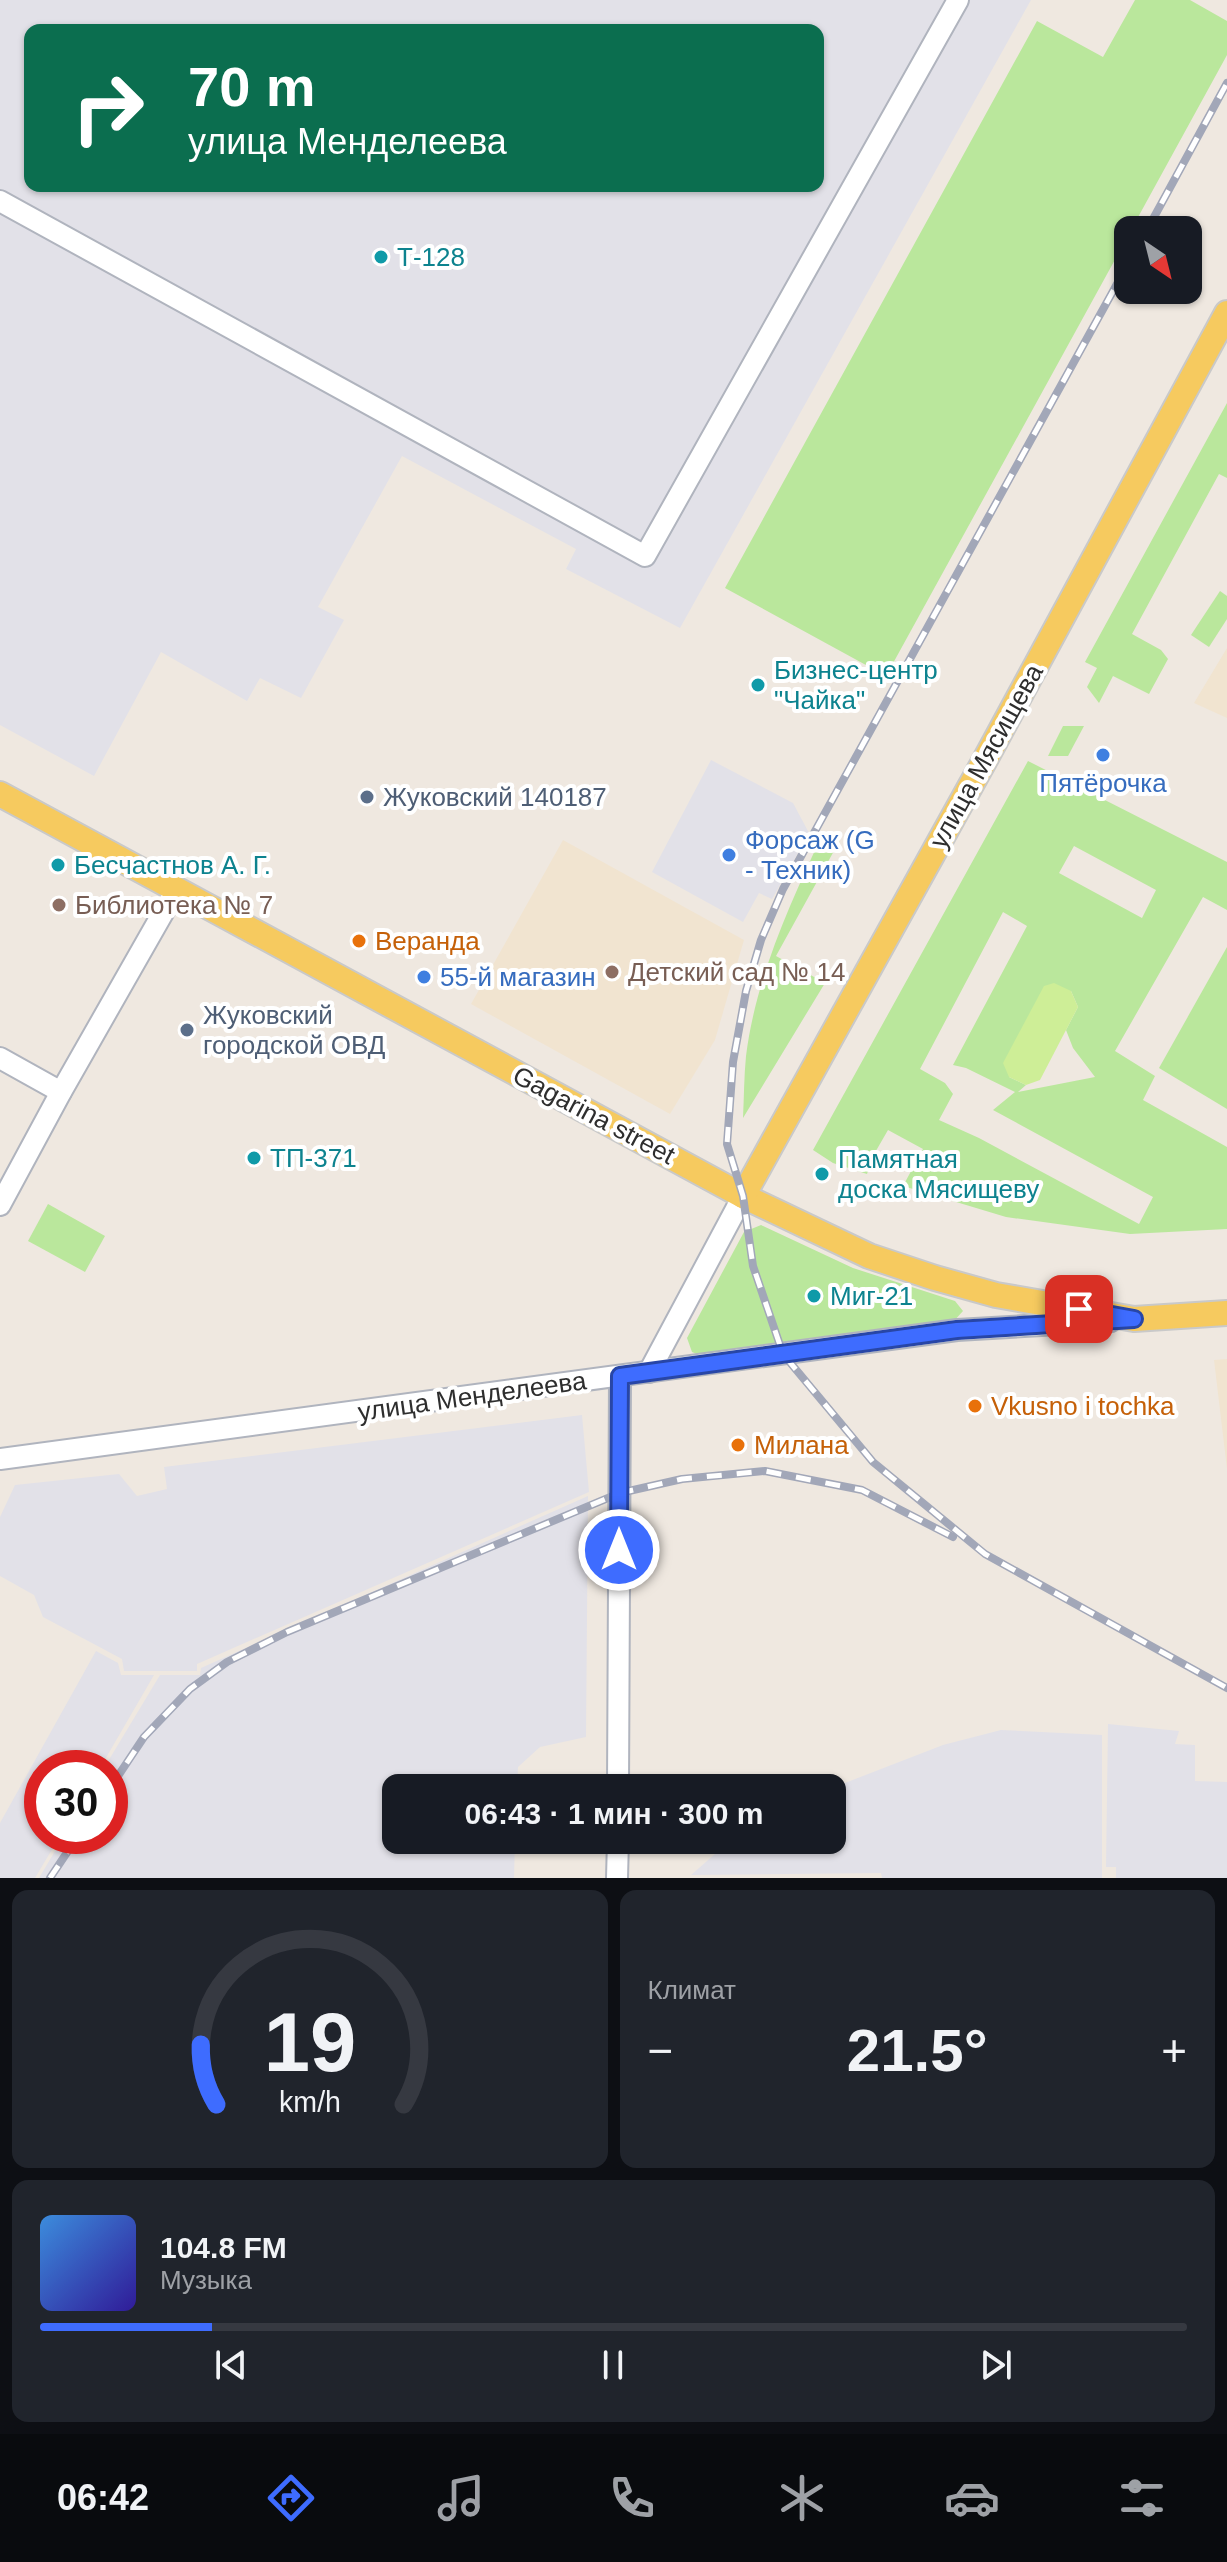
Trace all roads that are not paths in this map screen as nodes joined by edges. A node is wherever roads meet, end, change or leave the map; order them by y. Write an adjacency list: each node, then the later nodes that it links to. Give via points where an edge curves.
1 (958, 0): 2 (street, via 645,556)
2 (0, 201)
3 (1227, 313): 8 (main road, улица Мясищева)
4 (0, 794): 5 (main road, Gagarina street)
5 (176, 890): 7 (street); 8 (main road, Gagarina street)
6 (0, 1058): 7 (street)
7 (61, 1092): 9 (street)
8 (743, 1196): 11 (main road, Gagarina street, via 869,1256 935,1278 996,1295); 12 (street)
9 (0, 1205)
10 (1227, 1313): 11 (main road, Gagarina street)
11 (1134, 1319): 12 (street, улица Менделеева, via 957,1330)
12 (649, 1372): 13 (street, улица Менделеева)
13 (620, 1376): 14 (street, улица Менделеева); 15 (street)
14 (0, 1459)
15 (618, 1774)
16 (618, 1854): 17 (street)
17 (617, 1878)

